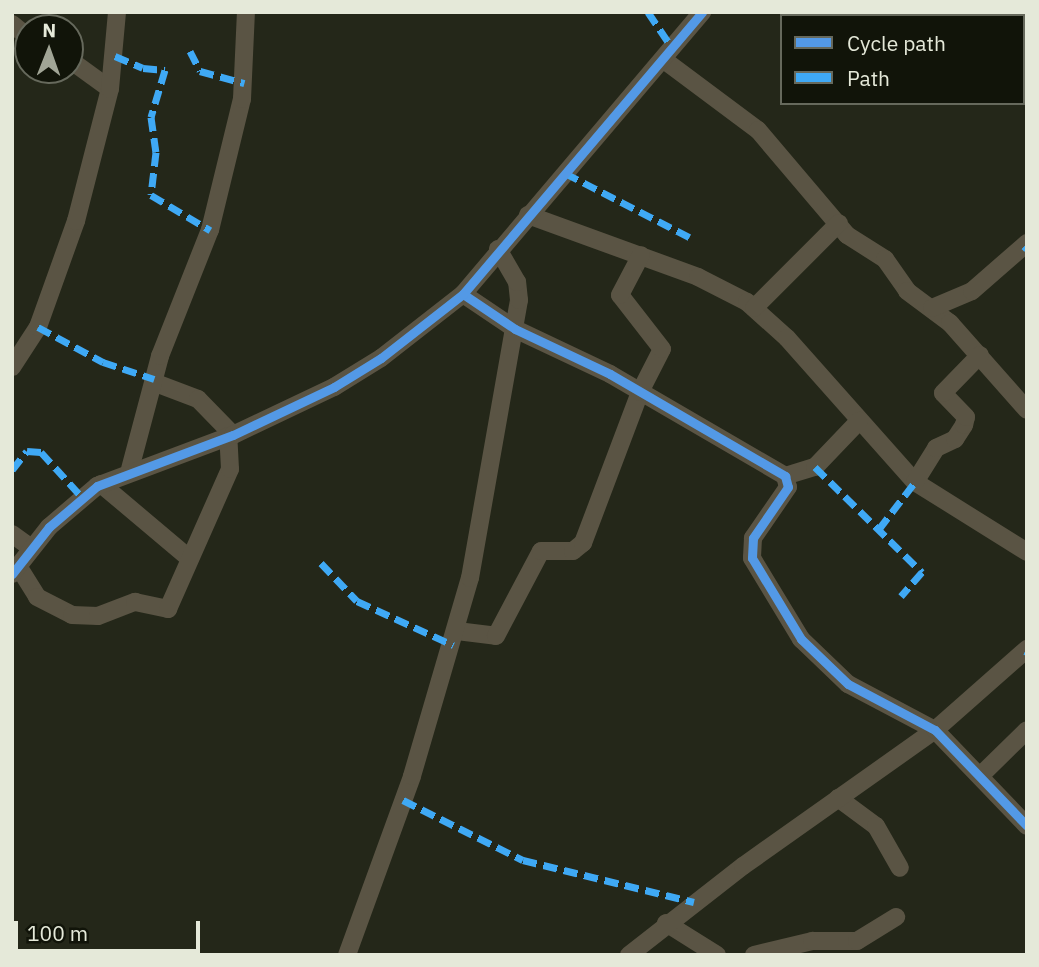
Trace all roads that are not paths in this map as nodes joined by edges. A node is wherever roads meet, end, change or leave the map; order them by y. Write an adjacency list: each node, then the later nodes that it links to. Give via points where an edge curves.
1 (117, 12): 8 (street)
2 (246, 12): 20 (street, via 237,122 206,242)
3 (702, 12): 6 (street)
4 (882, 12): 5 (street)
5 (908, 14)
6 (664, 60): 9 (street); 10 (street, via 758,130)
7 (84, 70): 8 (street)
8 (110, 89): 19 (street, via 66,251 38,327)
9 (528, 215): 12 (street); 13 (street)
10 (839, 223): 15 (street, via 855,241 880,254 907,290); 16 (street)
11 (1027, 243): 15 (street, via 972,291)
12 (498, 249): 14 (street); 17 (street, via 517,282)
13 (641, 255): 16 (street, via 717,285); 21 (street, via 621,295 662,349)
14 (463, 293): 17 (street); 24 (street, via 358,374)
15 (932, 308): 18 (street)
16 (754, 309): 23 (street)
17 (515, 328): 21 (street); 34 (street)
18 (980, 355): 22 (street); 27 (street, via 944,390 966,416 964,425 955,439 936,448)
19 (12, 367)
20 (153, 382): 24 (street, via 198,399); 25 (street)
21 (639, 392): 26 (street); 34 (street, via 579,549 541,551 496,636)
22 (1027, 410)
23 (859, 421): 26 (street, via 815,467); 27 (street)
24 (230, 435): 25 (street); 32 (street, via 230,469)
25 (130, 469): 28 (street)
26 (785, 476): 36 (street, via 788,487 753,538 752,558 801,639 836,676)
27 (915, 482): 31 (street)
28 (101, 484): 30 (street); 32 (street)
29 (12, 534): 30 (street)
30 (31, 548): 33 (street)
31 (1027, 552)
32 (189, 558): 33 (street, via 168,609 135,602 98,616 72,615 45,603)
33 (15, 570)
34 (457, 631): 44 (street, via 412,776)
35 (1027, 649): 36 (street)
36 (935, 730): 38 (street); 39 (street)
37 (1027, 730): 38 (street)
38 (981, 775): 40 (street)
39 (838, 798): 41 (street, via 876,826); 43 (street)
40 (1027, 826)
41 (900, 868)
42 (896, 917): 47 (street, via 857,941 812,941)
43 (666, 923): 45 (street); 46 (street)
44 (347, 955)
45 (629, 955)
46 (717, 955)
47 (754, 955)

